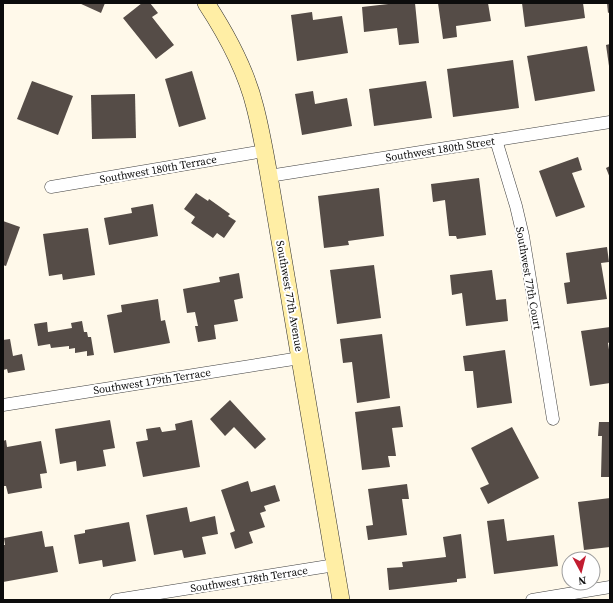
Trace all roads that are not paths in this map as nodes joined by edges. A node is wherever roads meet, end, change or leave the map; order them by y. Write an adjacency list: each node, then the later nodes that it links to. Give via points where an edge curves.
1 (206, 3): 4 (street, Southwest 77th Avenue, via 232,48 250,91)
2 (610, 122): 3 (street, Southwest 180th Street)
3 (496, 140): 5 (street, Southwest 180th Street); 9 (street, Southwest 77th Court, via 523,236)
4 (264, 150): 5 (street, Southwest 77th Avenue); 6 (street, Southwest 180th Terrace)
5 (269, 176): 7 (street, Southwest 77th Avenue)
6 (51, 187)
7 (300, 358): 8 (street, Southwest 179th Terrace); 10 (street, Southwest 77th Avenue)
8 (3, 405)
9 (553, 419)
10 (335, 565): 12 (street, Southwest 178th Terrace); 13 (street, Southwest 77th Avenue)
11 (610, 587): 14 (street)
12 (116, 600)
13 (341, 600)
14 (532, 600)

